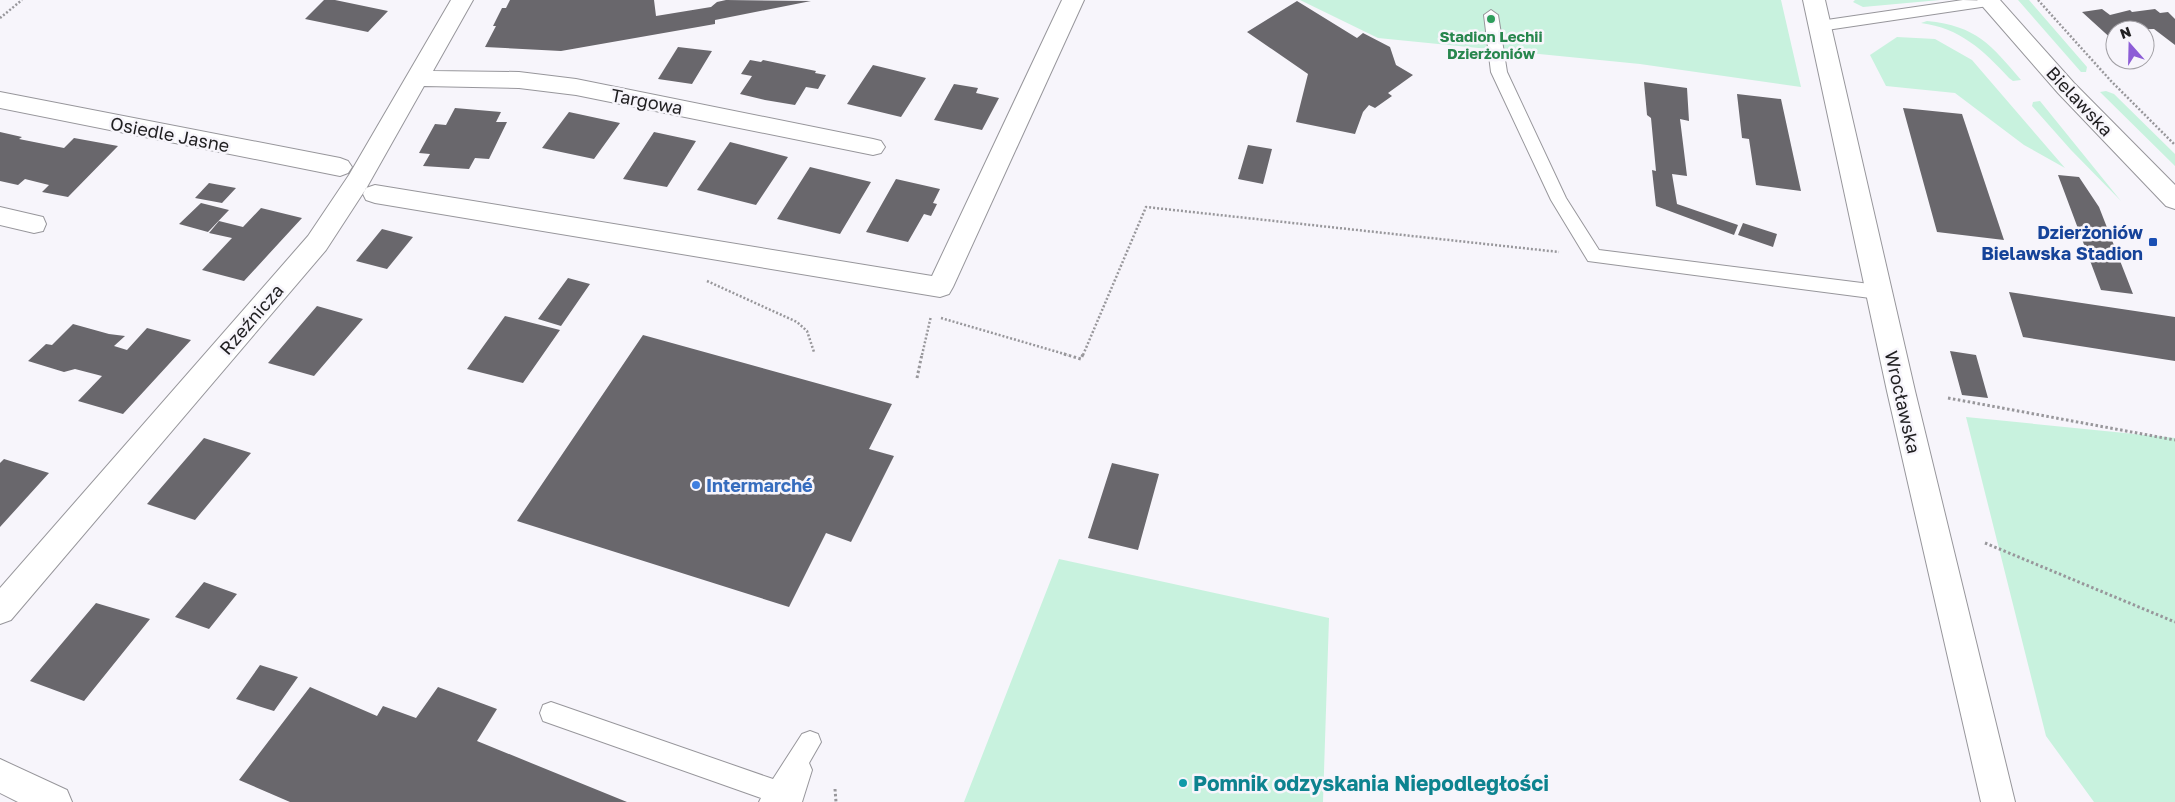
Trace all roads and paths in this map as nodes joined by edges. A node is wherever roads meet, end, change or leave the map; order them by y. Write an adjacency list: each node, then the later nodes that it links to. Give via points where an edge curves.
1 (22, 0): 8 (path)
2 (462, 0): 10 (street, Rzeźnicza)
3 (1073, 0): 21 (street)
4 (1814, 0): 9 (street, Wrocławska)
5 (1988, 0): 9 (lane); 16 (street, Bielawska, via 2066,88)
6 (2038, 0): 12 (path)
7 (1491, 15): 19 (lane, via 1499,72 1559,200)
8 (0, 18)
9 (1820, 26): 22 (street, Wrocławska)
10 (418, 78): 13 (street, Targowa, via 519,80 576,87); 29 (street, Rzeźnicza, via 358,182 317,243)
11 (0, 100): 14 (street, Osiedle Jasne)
12 (2175, 146)
13 (873, 147)
14 (340, 167)
15 (374, 194): 21 (street)
16 (2175, 200)
17 (0, 216): 18 (street)
18 (34, 224)
19 (1594, 256): 22 (lane); 23 (path, via 1146,207 1081,359)
20 (706, 280): 24 (path, via 798,322 807,331)
21 (940, 287): 23 (path)
22 (1878, 292): 37 (street, Wrocławska)
23 (931, 316): 25 (path)
24 (814, 352)
25 (917, 378)
26 (1948, 398): 27 (path)
27 (2175, 440)
28 (1985, 544): 30 (path)
29 (0, 610)
30 (2175, 622)
31 (551, 713): 34 (lane)
32 (0, 776): 35 (street)
33 (835, 789): 36 (path)
34 (780, 799)
35 (55, 802)
36 (836, 802)
37 (1998, 802)

